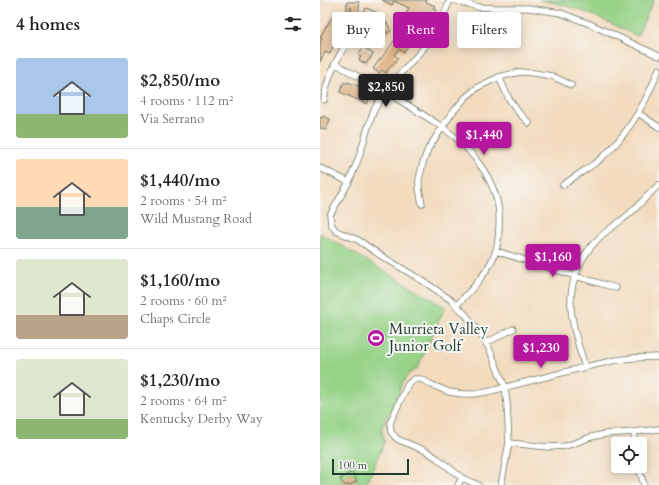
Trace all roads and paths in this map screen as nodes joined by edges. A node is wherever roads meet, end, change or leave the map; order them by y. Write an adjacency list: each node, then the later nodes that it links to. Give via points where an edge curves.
1 (450, 0): 9 (street, via 431,40)
2 (453, 0): 4 (street, via 478,7 529,8 561,13)
3 (344, 48): 5 (street)
4 (659, 56)
5 (336, 64): 9 (street); 10 (street)
6 (659, 69): 11 (street)
7 (499, 77): 8 (street, via 520,72 534,73 552,76); 12 (street, via 509,99); 13 (street, via 478,87 466,97)
8 (571, 85)
9 (385, 91): 13 (street); 16 (street, via 374,110)
10 (324, 100)
11 (638, 113): 14 (street); 17 (street, via 612,147)
12 (529, 123)
13 (442, 127): 19 (street, via 428,149 423,163 419,179); 20 (street, via 468,150 490,181 500,211)
14 (659, 127)
15 (320, 168): 16 (street)
16 (349, 182): 23 (street, via 330,215 331,224 336,231 358,240 423,281)
17 (563, 185)
18 (659, 185): 21 (street, via 618,224 598,238 584,254)
19 (422, 204)
20 (496, 251): 21 (street); 23 (street, via 483,276)
21 (575, 276): 22 (street); 27 (street, via 572,317)
22 (616, 288)
23 (456, 306): 25 (street)
24 (513, 329): 25 (street)
25 (486, 343): 28 (street)
26 (659, 357): 27 (street, via 632,358)
27 (585, 367): 28 (street)
28 (505, 387): 32 (street); 34 (street, via 463,394 450,392 421,379 414,379 408,384 390,423 392,432 398,439 426,451)
29 (659, 429): 30 (street)
30 (634, 432): 31 (street); 32 (street, via 606,434 566,446)
31 (634, 437)
32 (509, 443): 37 (street)
33 (640, 473): 38 (street)
34 (462, 478): 35 (street); 36 (street)
35 (458, 485)
36 (478, 485)
37 (501, 485)
38 (644, 485)

